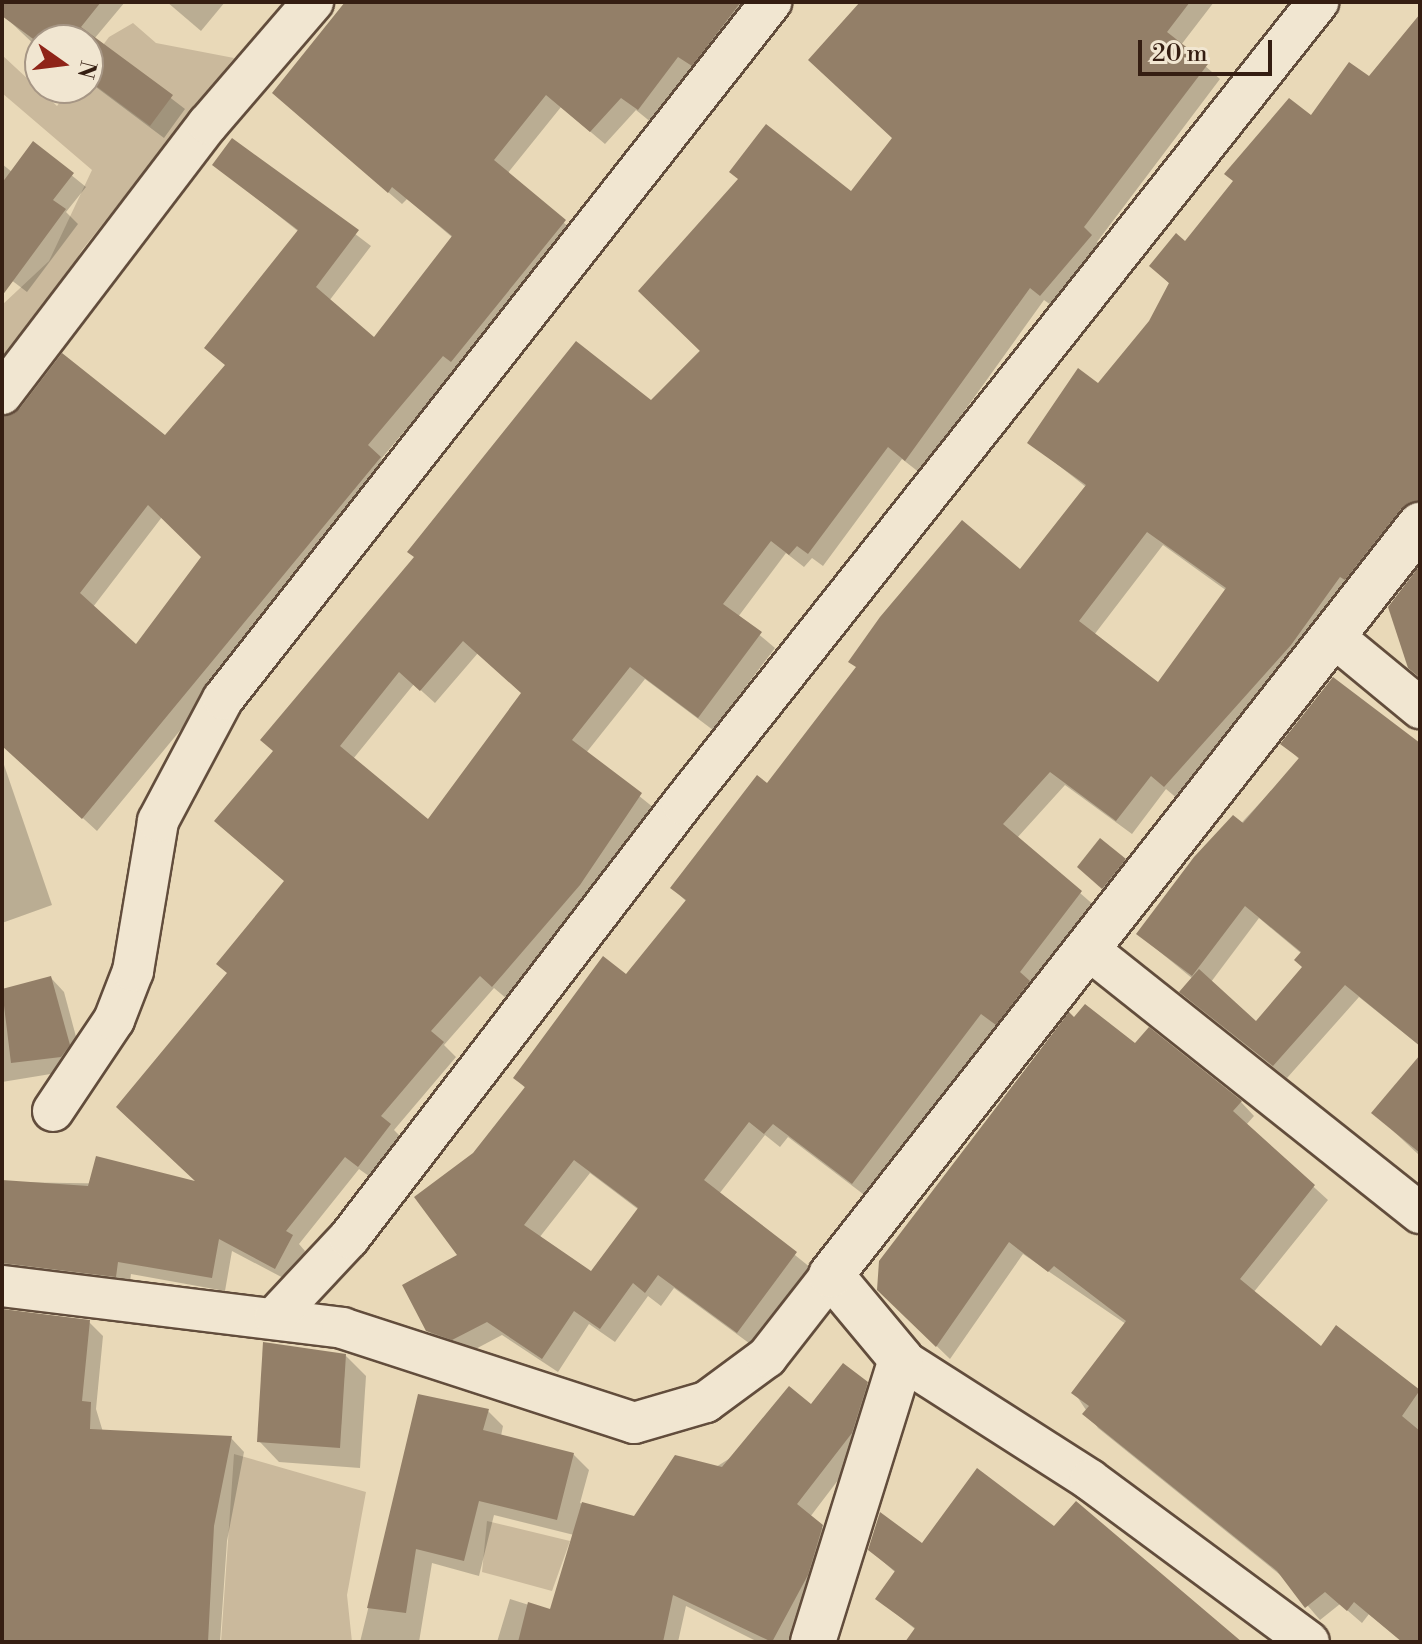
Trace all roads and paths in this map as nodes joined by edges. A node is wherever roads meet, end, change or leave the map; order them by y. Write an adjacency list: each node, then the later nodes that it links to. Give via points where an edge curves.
1 (313, 2): 4 (street, via 208,124)
2 (771, 2): 9 (street, via 223,699 158,821 133,971 114,1020)
3 (1318, 2): 13 (street, via 682,804 349,1238)
4 (2, 394)
5 (1420, 525): 6 (street)
6 (1334, 637): 7 (street); 8 (street)
7 (1420, 708)
8 (1088, 949): 10 (street); 11 (street)
9 (53, 1111)
10 (1420, 1213)
11 (831, 1275): 13 (street, via 767,1357 706,1402 634,1423 342,1328); 14 (street)
12 (2, 1286): 13 (street)
13 (275, 1317)
14 (901, 1359): 15 (street); 16 (street, via 1090,1480)
15 (813, 1642)
16 (1309, 1642)

